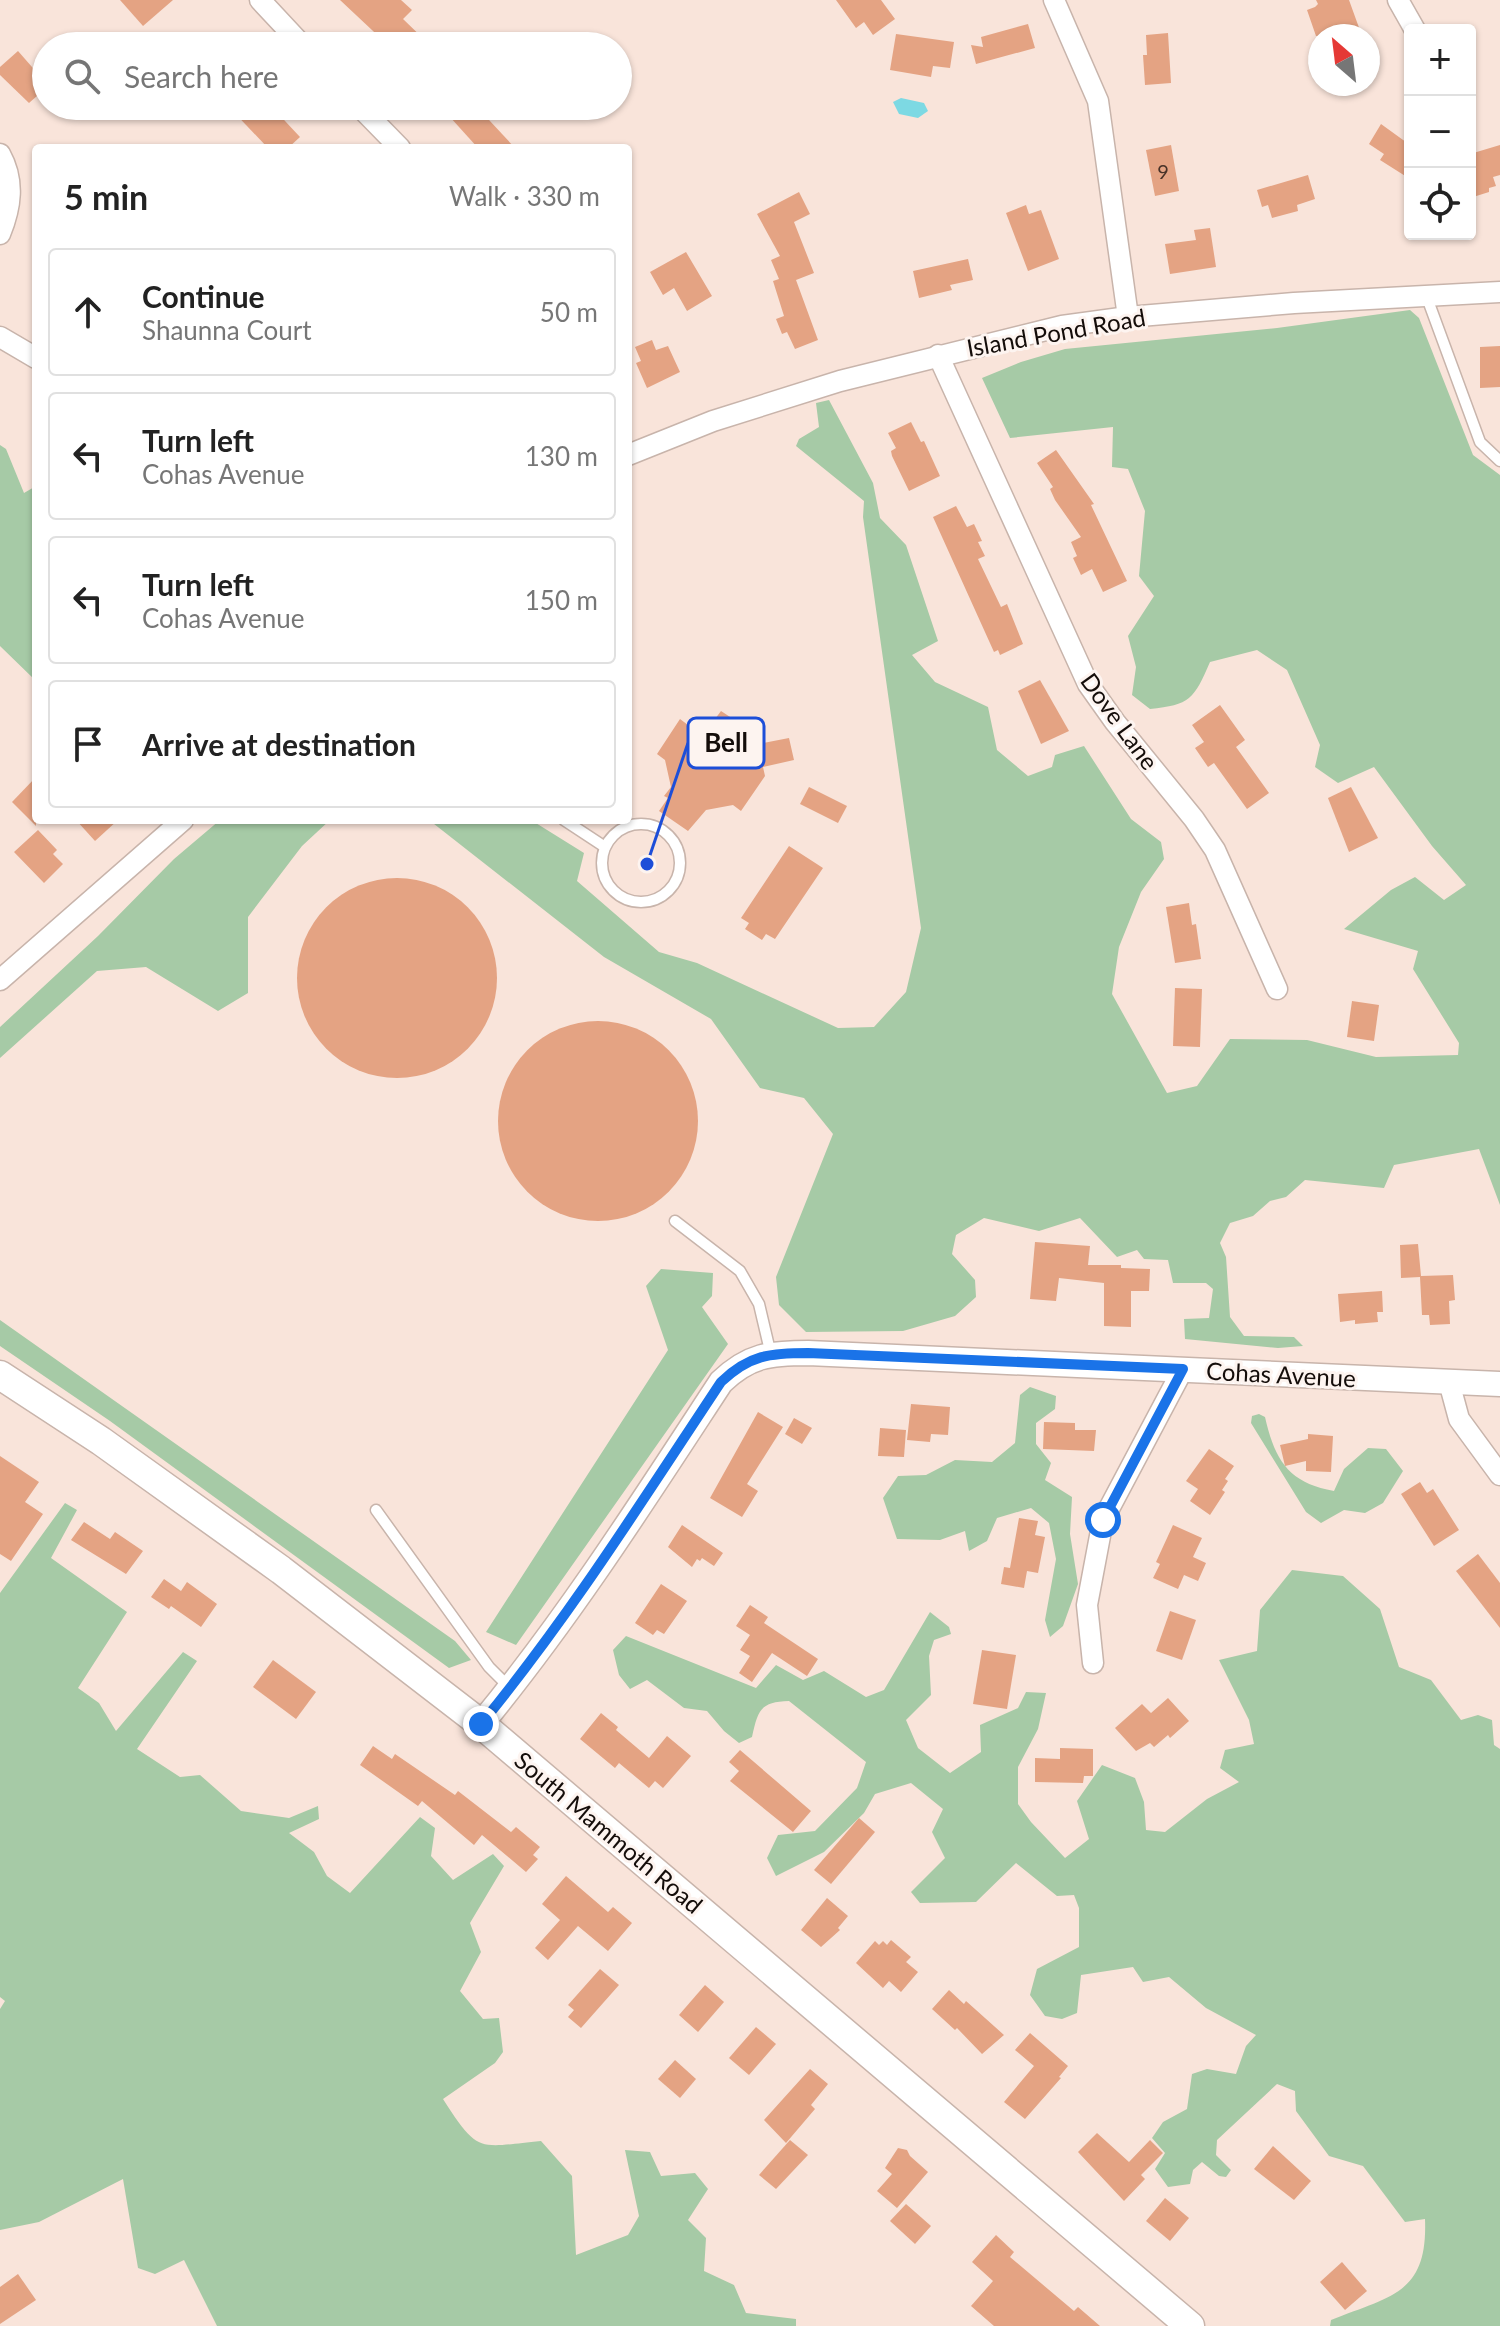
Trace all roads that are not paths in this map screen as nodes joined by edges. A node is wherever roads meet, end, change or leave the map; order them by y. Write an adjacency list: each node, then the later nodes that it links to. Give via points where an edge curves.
1 (260, 0): 5 (street)
2 (1054, 0): 12 (street, via 1098,101)
3 (1398, 0): 4 (street)
4 (1412, 24)
5 (290, 32)
6 (373, 120): 7 (street)
7 (396, 144)
8 (0, 154): 9 (street, via 10,184 10,210)
9 (0, 234)
10 (1500, 292): 11 (street, Island Pond Road)
11 (1426, 295): 12 (street, Island Pond Road); 17 (lane, via 1480,442)
12 (1128, 317): 14 (street, Island Pond Road, via 1062,326)
13 (0, 337): 15 (street)
14 (938, 355): 16 (street, Island Pond Road, via 777,400); 22 (street, Dove Lane, via 1088,684 1215,850)
15 (32, 356)
16 (632, 452)
17 (1500, 461)
18 (178, 824): 21 (street)
19 (570, 824): 20 (lane)
20 (605, 847): 20 (lane, via 603,872 616,893 627,899 639,902 663,895 678,875 681,863 675,843 650,824 623,828)
21 (0, 980)
22 (1277, 989)
23 (675, 1221): 24 (lane, via 740,1271 759,1304)
24 (771, 1355): 25 (street, Cohas Avenue); 32 (street, Cohas Avenue, via 738,1365 721,1382)
25 (1183, 1369): 27 (street, Cohas Avenue); 31 (street, via 1103,1520 1087,1605)
26 (0, 1375): 33 (main road, South Mammoth Road, via 281,1570)
27 (1449, 1382): 28 (street, Cohas Avenue); 29 (street, via 1459,1419)
28 (1500, 1384)
29 (1500, 1475)
30 (376, 1510): 32 (lane)
31 (1093, 1663)
32 (510, 1689): 33 (street, Cohas Avenue)
33 (481, 1724): 34 (main road, South Mammoth Road)
34 (1190, 2326)

